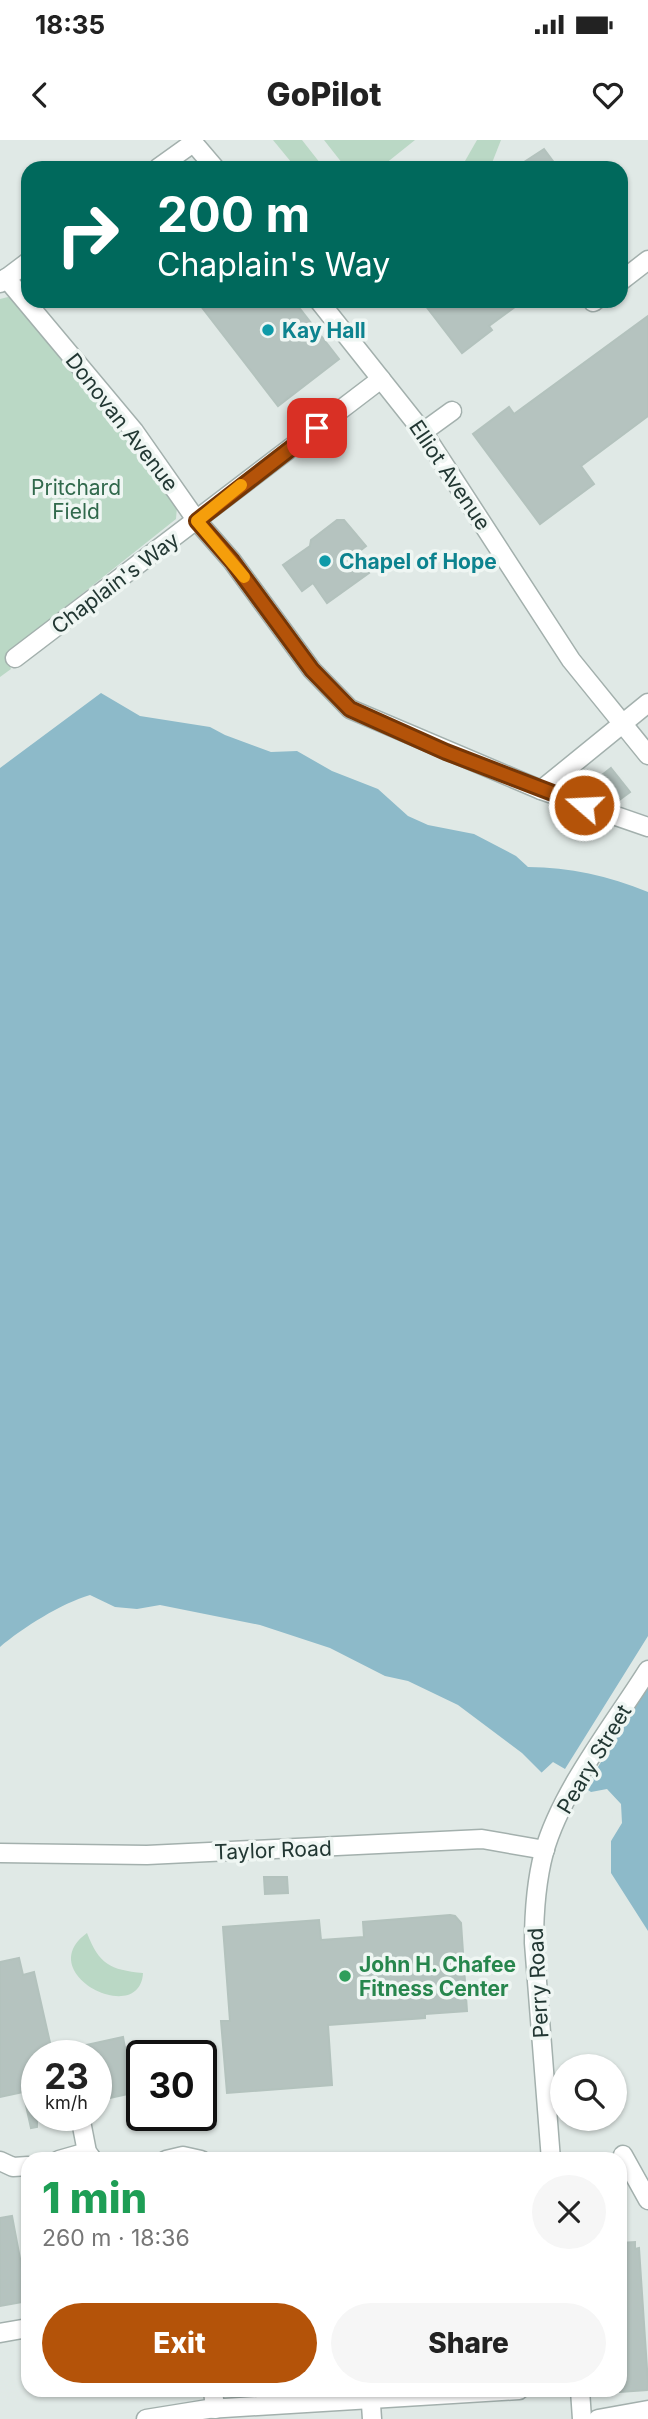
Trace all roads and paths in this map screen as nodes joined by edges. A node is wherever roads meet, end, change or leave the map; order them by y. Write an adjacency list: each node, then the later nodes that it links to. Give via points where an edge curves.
1 (192, 141): 2 (street); 3 (street)
2 (167, 161)
3 (209, 161)
4 (648, 260): 6 (street)
5 (21, 267): 7 (street)
6 (628, 276)
7 (3, 280): 8 (street, Donovan Avenue)
8 (21, 301)
9 (27, 308): 14 (street, Donovan Avenue, via 134,431)
10 (325, 308): 11 (street, Elliot Avenue)
11 (381, 379): 13 (street, Elliot Avenue); 14 (street, Chaplain's Way)
12 (452, 411): 13 (street)
13 (423, 432): 17 (street, Elliot Avenue, via 570,660)
14 (197, 521): 15 (street, Chaplain's Way); 19 (street, Donovan Avenue, via 312,670 350,709)
15 (15, 657)
16 (648, 703): 17 (street)
17 (622, 723): 18 (street, Elliot Avenue); 19 (street)
18 (648, 755)
19 (541, 790): 20 (street, Donovan Avenue)
20 (648, 827)
21 (648, 1670): 22 (street, Peary Street, via 570,1792)
22 (545, 1850): 23 (street, Taylor Road, via 482,1839 147,1855); 26 (street, Perry Road, via 536,1891 534,1943)
23 (0, 1853)
24 (84, 2131): 25 (street)
25 (89, 2152)
26 (550, 2152)
27 (0, 2161): 29 (street)
28 (627, 2162): 30 (street)
29 (21, 2166)
30 (648, 2200)
31 (21, 2329): 32 (street)
32 (0, 2333)
33 (317, 2397): 36 (street)
34 (370, 2397): 39 (street)
35 (580, 2397): 40 (street)
36 (212, 2403): 38 (street)
37 (648, 2410): 41 (street)
38 (151, 2418)
39 (372, 2419)
40 (582, 2419)
41 (598, 2419)

